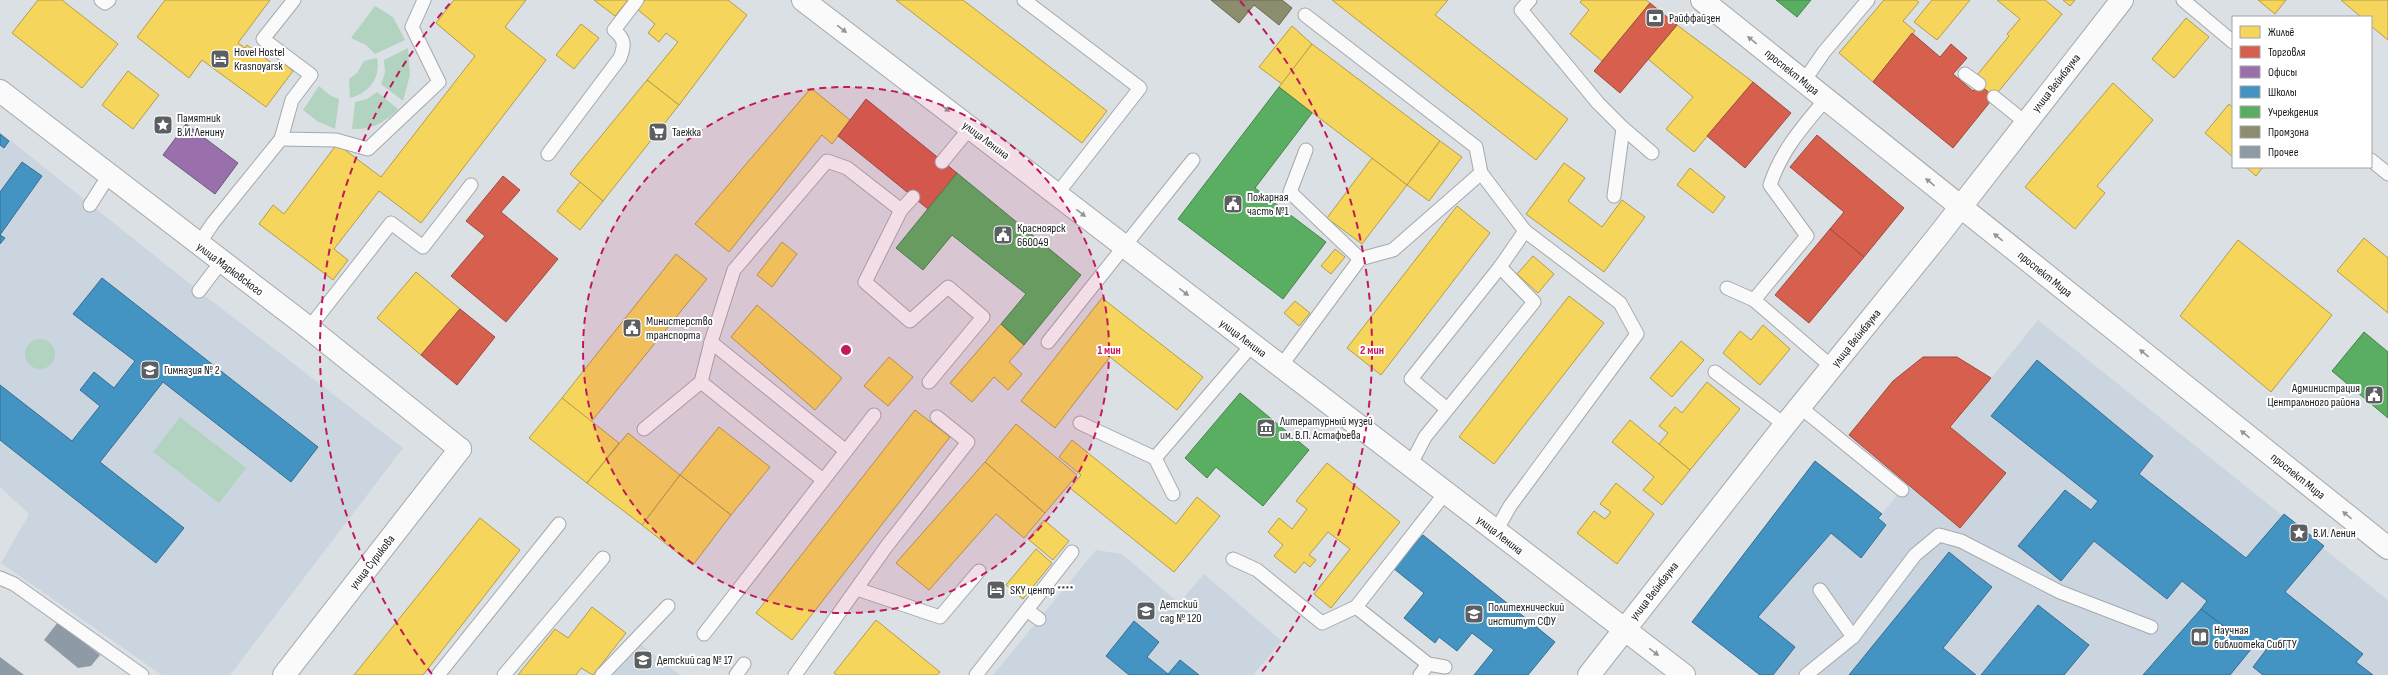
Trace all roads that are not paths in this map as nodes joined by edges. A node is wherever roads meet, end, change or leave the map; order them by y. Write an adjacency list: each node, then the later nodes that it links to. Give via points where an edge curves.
1 (101, 0): 2 (lane, via 105,3)
2 (109, 0)
3 (294, 0): 24 (lane, via 263,39 311,75 292,100)
4 (424, 0): 24 (lane, via 412,27 439,82 368,149 336,140)
5 (637, 0): 27 (lane, via 614,30 623,38 624,47 620,58)
6 (1024, 0): 35 (lane, via 1140,88)
7 (1530, 0): 23 (lane, via 1521,10)
8 (1702, 0): 16 (main road, проспект Мира, one-way to 8)
9 (1868, 0): 16 (lane, via 1824,52)
10 (2122, 0): 21 (main road, улица Вейнбаума)
11 (2183, 0): 14 (lane)
12 (810, 2): 22 (main road, улица Ленина, one-way to 22)
13 (1305, 15): 31 (lane, via 1476,147)
14 (2232, 41)
15 (1965, 74): 17 (lane)
16 (1804, 82): 20 (main road, проспект Мира)
17 (1979, 84)
18 (0, 91): 33 (main road, улица Марковского)
19 (1994, 97): 21 (lane)
20 (1826, 100): 39 (main road, проспект Мира, one-way to 20); 49 (lane, via 1804,125 1778,163 1770,185 1806,236)
21 (2025, 122): 39 (main road, улица Вейнбаума)
22 (970, 128): 30 (lane); 35 (main road, улица Ленина)
23 (1623, 128): 26 (lane); 36 (lane)
24 (281, 139): 42 (lane)
25 (1306, 150): 44 (lane, via 1290,192)
26 (1652, 152)
27 (548, 154)
28 (1193, 160): 43 (lane)
29 (2372, 161): 32 (lane)
30 (942, 162)
31 (1481, 173): 41 (lane); 44 (lane, via 1393,250)
32 (2388, 174)
33 (109, 176): 38 (lane); 42 (main road, улица Марковского)
34 (471, 185): 50 (lane, via 423,247 391,222)
35 (1057, 194): 43 (main road, улица Ленина, one-way to 43)
36 (1614, 196)
37 (913, 197): 40 (lane)
38 (90, 205)
39 (1960, 206): 55 (main road, улица Вейнбаума); 76 (main road, проспект Мира, one-way to 39)
40 (901, 210): 51 (lane, via 847,168 827,161 734,270); 58 (lane, via 865,282 910,321 948,287 983,317)
41 (1525, 231): 46 (lane); 75 (lane, via 1620,303 1637,334 1510,506)
42 (198, 245): 45 (main road, улица Марковского)
43 (1124, 246): 52 (lane); 53 (main road, улица Ленина, one-way to 53)
44 (1360, 259): 54 (lane)
45 (221, 262): 48 (lane); 50 (main road, улица Марковского)
46 (1500, 267): 60 (lane, via 1534,302); 60 (lane, via 1411,380)
47 (1727, 288): 49 (lane)
48 (199, 291)
49 (1754, 300): 55 (lane)
50 (309, 328): 66 (main road, улица Марковского)
51 (711, 342): 57 (lane); 67 (lane)
52 (1048, 342)
53 (1252, 345): 54 (main road, улица Ленина); 68 (lane)
54 (1281, 366): 69 (main road, улица Ленина)
55 (1832, 367): 59 (main road, улица Вейнбаума)
56 (1715, 372): 64 (lane)
57 (701, 382): 65 (lane); 70 (lane)
58 (929, 382)
59 (1800, 407): 64 (main road, улица Вейнбаума); 71 (lane)
60 (1447, 409): 69 (lane, via 1425,437)
61 (874, 415): 67 (lane)
62 (937, 417): 82 (lane, via 968,442)
63 (1080, 423): 68 (lane)
64 (1785, 425): 89 (main road, улица Вейнбаума)
65 (644, 430)
66 (460, 449): 96 (main road, улица Сурикова)
67 (846, 451): 70 (lane)
68 (1155, 458): 73 (lane)
69 (1410, 466): 72 (main road, улица Ленина)
70 (823, 480): 90 (lane)
71 (1902, 490)
72 (1446, 492): 75 (main road, улица Ленина); 85 (lane)
73 (1173, 494)
74 (559, 524): 97 (lane)
75 (1496, 531): 89 (main road, улица Ленина)
76 (2388, 548)
77 (1072, 552): 86 (lane)
78 (604, 558): 98 (lane)
79 (1233, 559): 85 (lane, via 1257,570 1322,623)
80 (979, 571): 82 (lane, via 940,617)
81 (0, 578): 95 (lane, via 14,584)
82 (857, 588): 101 (lane)
83 (1820, 590): 91 (lane)
84 (668, 606): 99 (lane)
85 (1356, 606): 93 (lane)
86 (1027, 610): 87 (lane); 102 (lane)
87 (1039, 619)
88 (2151, 627): 91 (lane, via 2060,592 1961,542 1939,535 1915,555)
89 (1624, 630): 104 (main road, улица Вейнбаума); 105 (main road, улица Ленина, one-way to 105)
90 (704, 634)
91 (1853, 637): 106 (lane)
92 (744, 664): 100 (lane)
93 (1428, 664): 94 (lane); 103 (lane)
94 (1445, 667)
95 (142, 675)
96 (284, 675)
97 (438, 675)
98 (504, 675)
99 (602, 675)
100 (736, 675)
101 (795, 675)
102 (976, 675)
103 (1420, 675)
104 (1589, 675)
105 (1684, 675)
106 (1806, 675)

